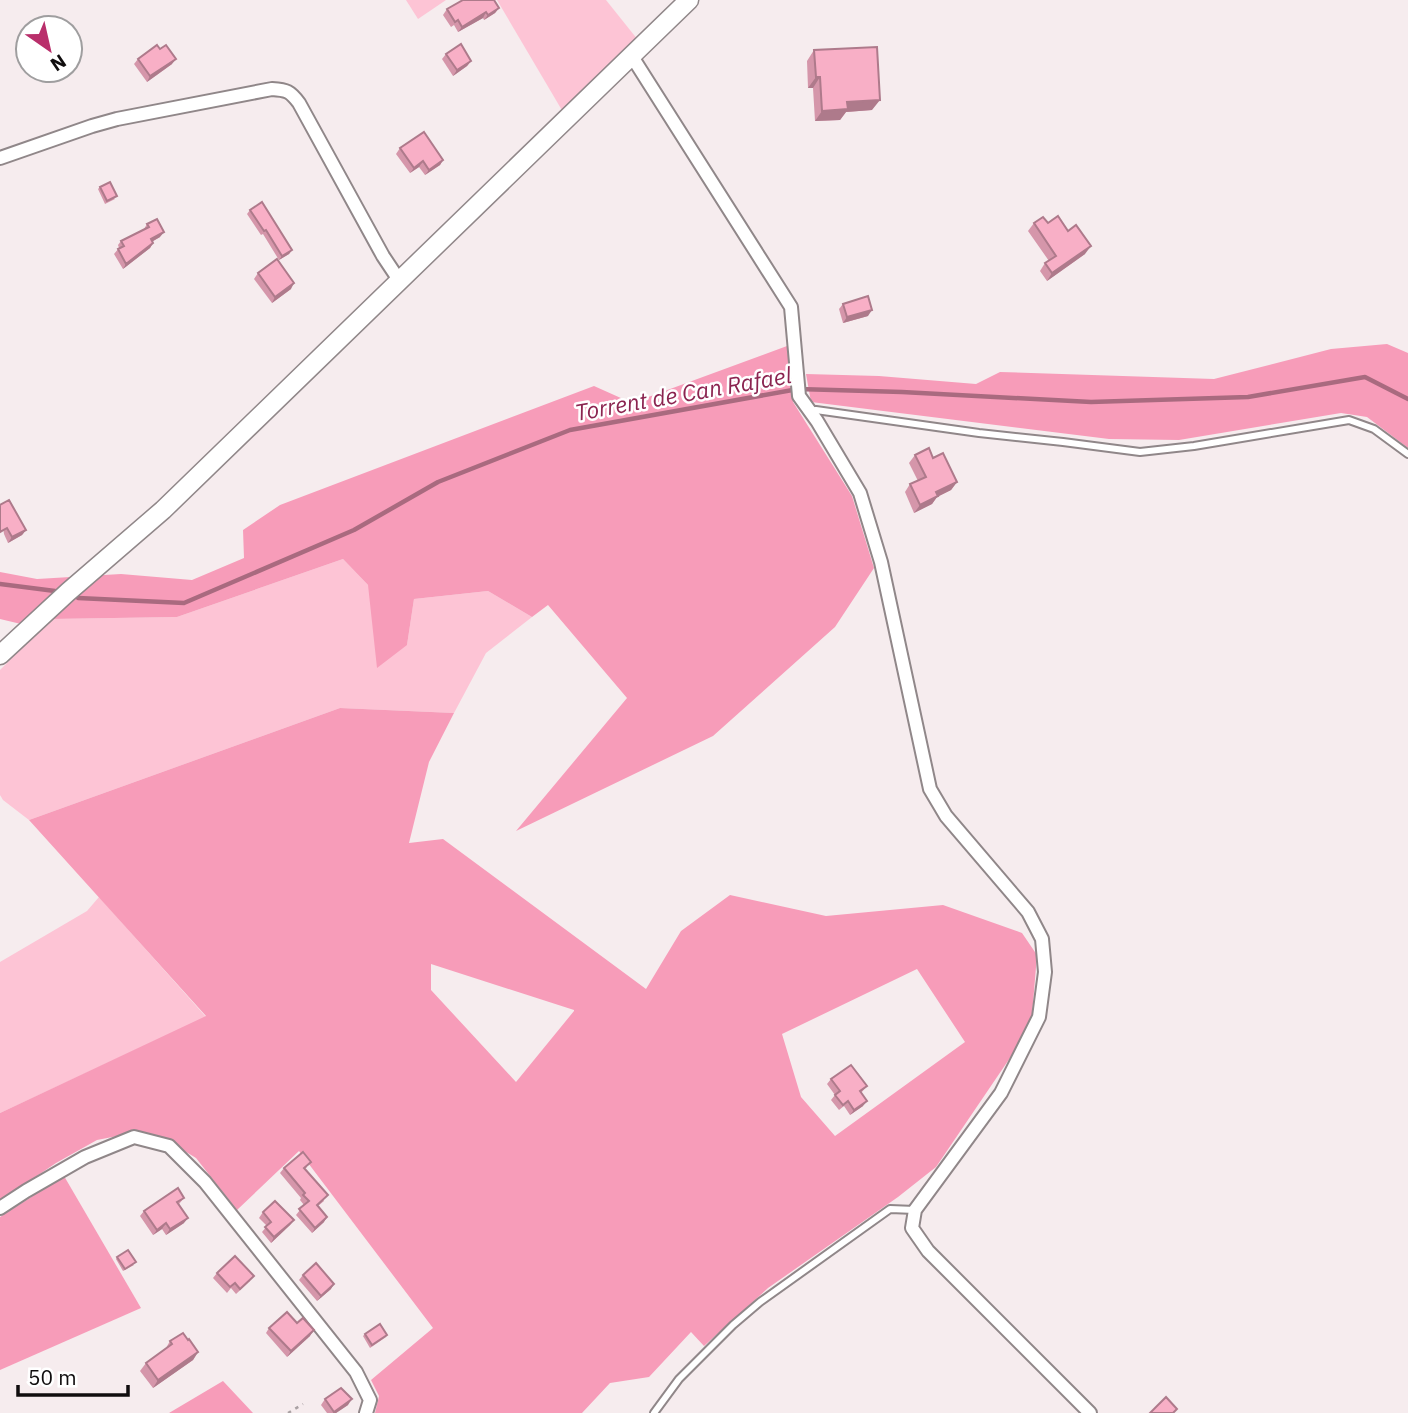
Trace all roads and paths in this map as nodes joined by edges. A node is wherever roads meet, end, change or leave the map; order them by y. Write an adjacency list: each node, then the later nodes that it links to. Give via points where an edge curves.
1 (689, 0): 2 (street)
2 (631, 55): 4 (street); 5 (street, via 791,307 799,396)
3 (0, 158): 4 (street, via 117,119 286,90 299,103)
4 (399, 280): 7 (street, via 163,510)
5 (810, 411): 6 (lane, via 1140,452 1349,420 1374,429); 9 (street, via 860,493 881,562 930,789 946,816 1028,912 1042,939 1045,972 1039,1017 1001,1093)
6 (1408, 454)
7 (0, 655)
8 (0, 1208): 12 (street, via 85,1157 134,1138 169,1146 205,1182 355,1372 370,1400)
9 (915, 1210): 13 (lane, via 890,1209 760,1302 679,1379); 14 (street, via 912,1228 928,1251)
10 (303, 1404): 11 (path)
11 (288, 1413)
12 (366, 1413)
13 (654, 1413)
14 (1090, 1413)

